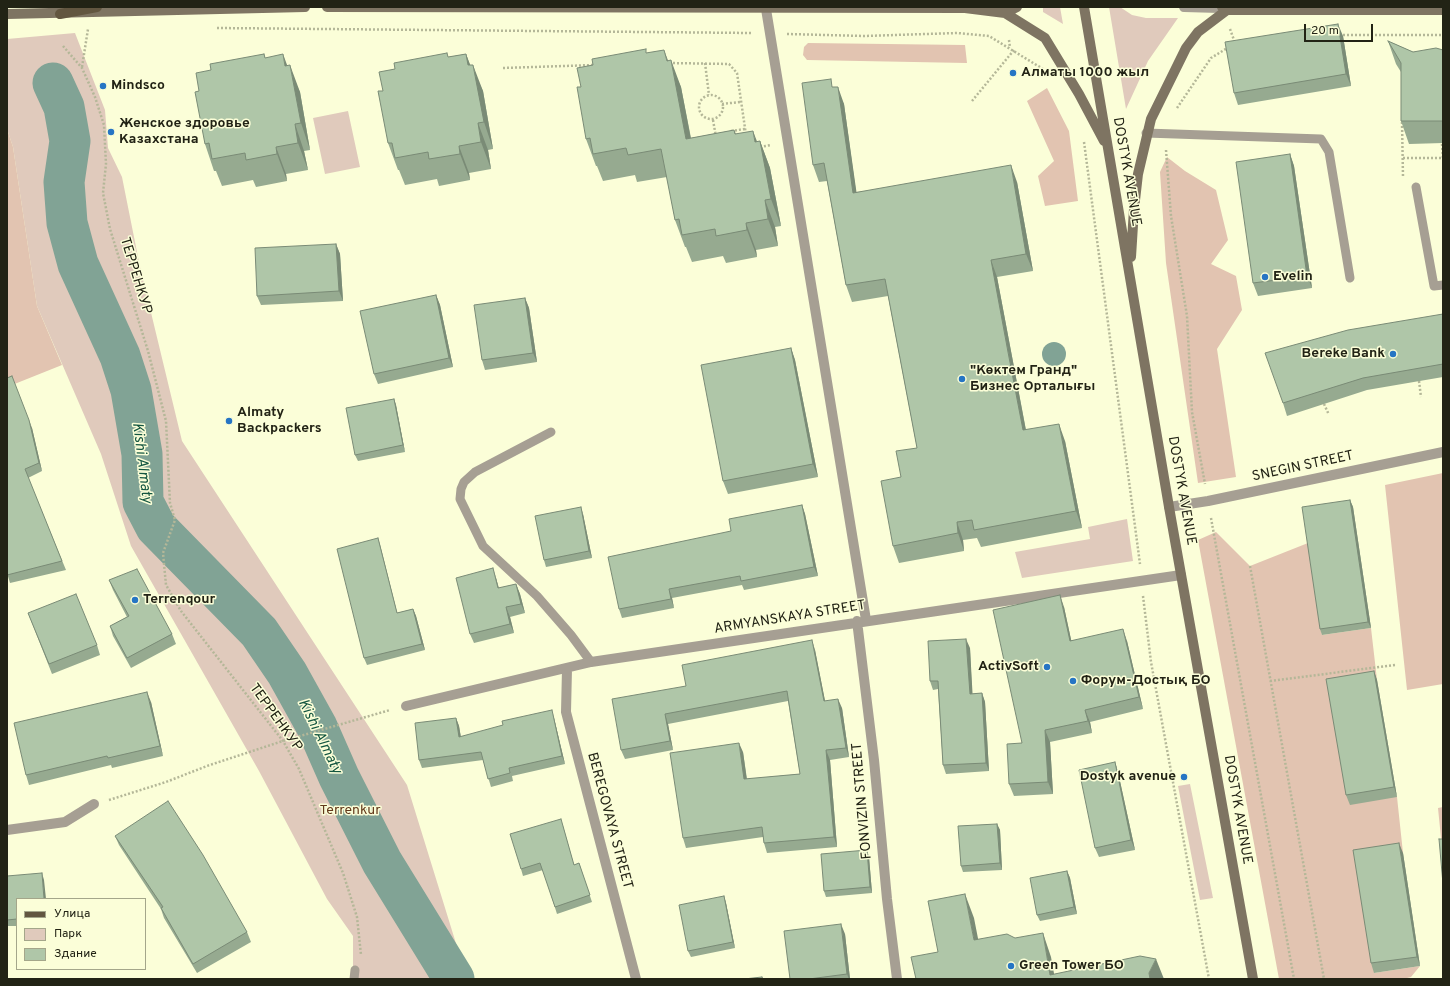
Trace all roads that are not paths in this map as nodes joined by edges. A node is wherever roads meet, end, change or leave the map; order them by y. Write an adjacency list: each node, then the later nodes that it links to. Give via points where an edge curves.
1 (97, 7): 12 (main road)
2 (305, 7): 12 (main road)
3 (327, 7): 8 (main road)
4 (1017, 7): 10 (main road)
5 (1084, 7): 14 (main road, DOSTYK AVENUE)
6 (1184, 7): 7 (street)
7 (1224, 8): 9 (main road); 13 (main road, via 1198,32 1186,48 1163,91)
8 (766, 9): 10 (main road, via 965,8); 23 (street, FONVIZIN STREET)
9 (1443, 10)
10 (1005, 13): 14 (main road, via 1046,38)
11 (7, 14): 12 (main road)
12 (60, 14)
13 (1146, 133): 16 (lane, via 1321,139 1329,152); 17 (main road, via 1134,209)
14 (1108, 150): 17 (main road, DOSTYK AVENUE)
15 (1416, 188): 18 (lane, via 1434,286)
16 (1350, 278)
17 (1130, 281): 21 (main road, DOSTYK AVENUE)
18 (1443, 284)
19 (551, 432): 24 (lane, via 475,472 460,489 460,499 483,546 537,596)
20 (1443, 452): 21 (street, SNEGIN STREET)
21 (1169, 507): 22 (main road, DOSTYK AVENUE)
22 (1181, 575): 23 (street, ARMYANSKAYA STREET); 31 (main road, DOSTYK AVENUE)
23 (861, 621): 24 (street, ARMYANSKAYA STREET); 30 (street, FONVIZIN STREET, via 887,900)
24 (591, 662): 25 (street, ARMYANSKAYA STREET)
25 (567, 669): 26 (street, ARMYANSKAYA STREET); 29 (street, BEREGOVAYA STREET, via 566,712)
26 (406, 706)
27 (94, 804): 28 (street, via 65,822)
28 (7, 830)
29 (636, 979)
30 (897, 979)
31 (1253, 979)

